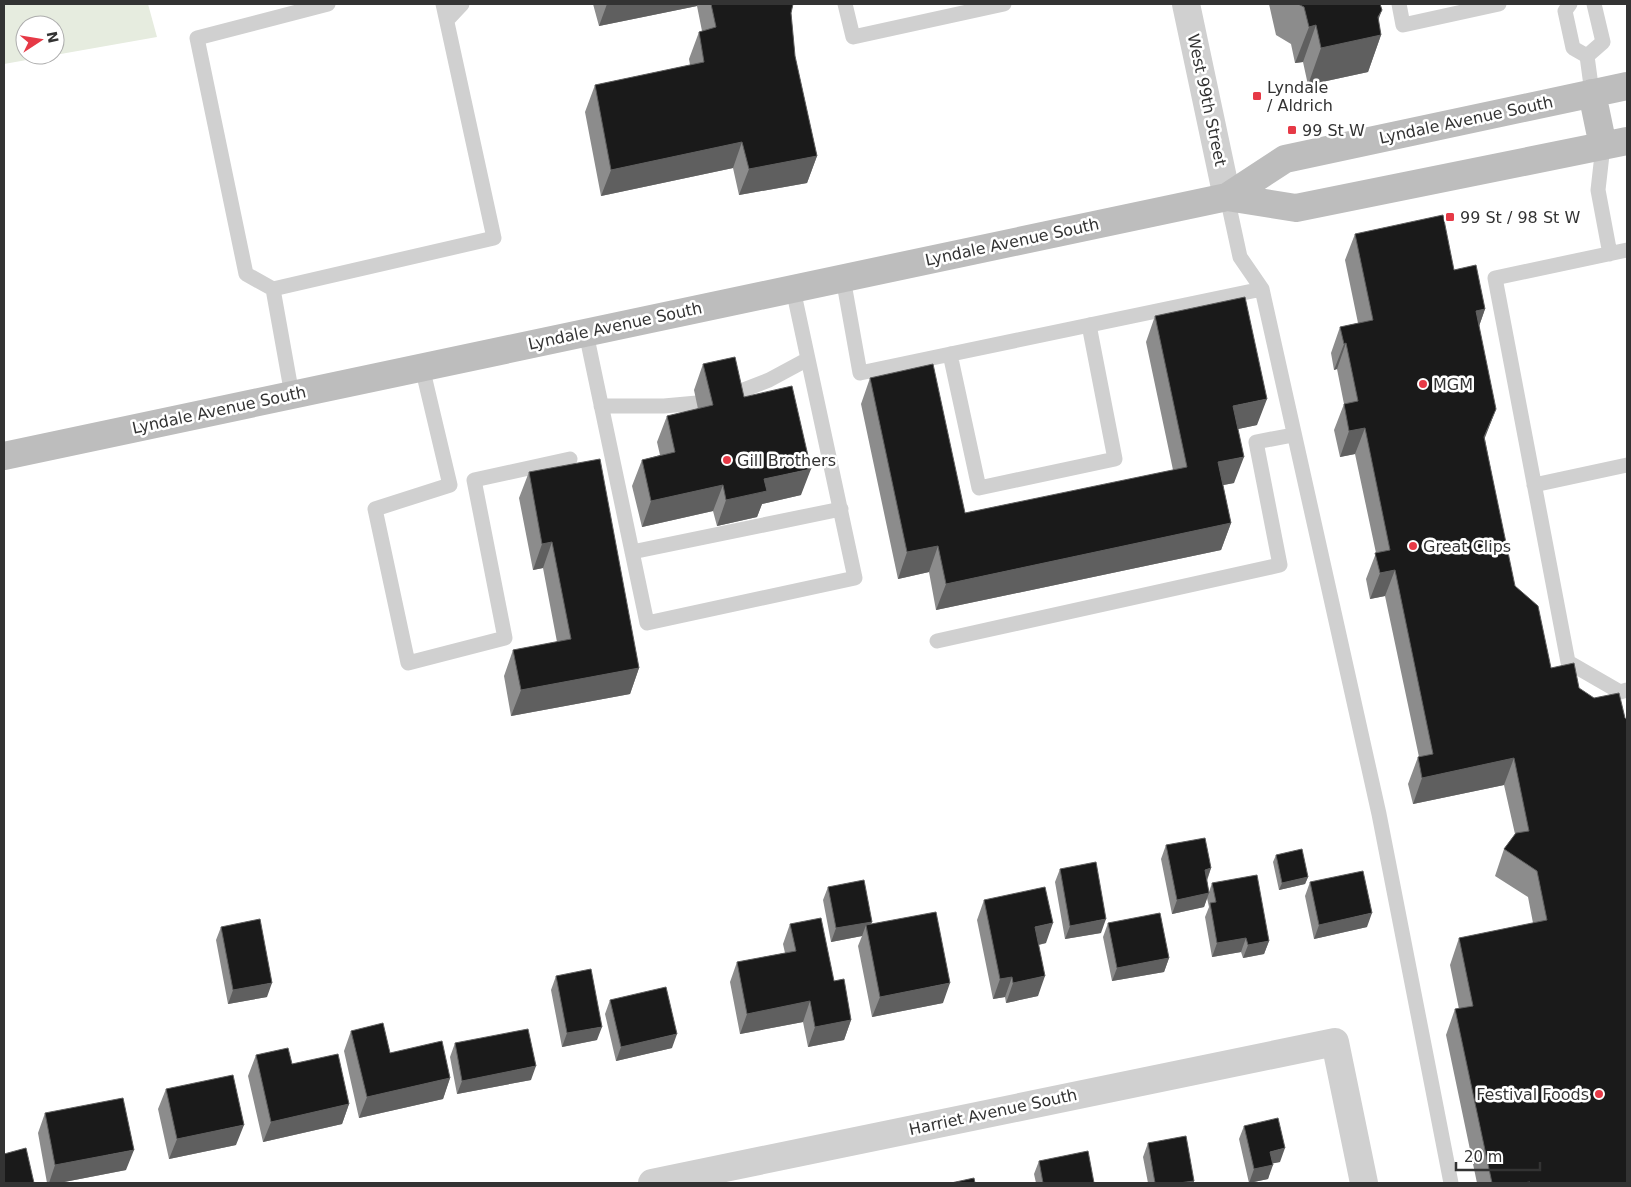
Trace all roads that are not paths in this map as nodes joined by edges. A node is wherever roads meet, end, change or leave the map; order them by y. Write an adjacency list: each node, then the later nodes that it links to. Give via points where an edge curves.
1 (331, 4): 20 (lane, via 197,38 246,274)
2 (443, 4): 11 (lane)
3 (462, 4): 11 (lane)
4 (845, 4): 5 (lane, via 853,37)
5 (1004, 4)
6 (1186, 4): 16 (street, West 99th Street)
7 (1399, 4): 8 (lane, via 1403,25)
8 (1499, 4)
9 (1570, 4): 12 (lane, via 1565,10 1573,48)
10 (1594, 4): 12 (lane, via 1603,42)
11 (447, 20): 20 (lane, via 494,238)
12 (1587, 56): 14 (lane)
13 (1627, 86): 14 (street, Lyndale Avenue South)
14 (1592, 93): 15 (street); 16 (street, Lyndale Avenue South, via 1285,159)
15 (1615, 144): 16 (street, Lyndale Avenue South, via 1296,208); 18 (lane, via 1598,190)
16 (1227, 197): 19 (street, Lyndale Avenue South); 22 (lane, via 1240,257)
17 (1627, 250): 18 (lane)
18 (1610, 254): 38 (lane, via 1495,278)
19 (843, 278): 21 (street, Lyndale Avenue South); 25 (lane, via 860,373)
20 (272, 289): 28 (lane)
21 (792, 289): 24 (street, Lyndale Avenue South); 26 (lane)
22 (1262, 289): 23 (lane); 32 (lane)
23 (1089, 325): 25 (lane); 25 (lane, via 1114,459 979,488)
24 (586, 332): 27 (street, Lyndale Avenue South); 31 (lane)
25 (950, 354)
26 (808, 359): 29 (lane, via 770,380); 39 (lane)
27 (422, 367): 28 (street, Lyndale Avenue South); 37 (lane)
28 (292, 395): 33 (street, Lyndale Avenue South)
29 (728, 396)
30 (697, 403): 31 (lane)
31 (601, 406): 40 (lane)
32 (1293, 435): 41 (lane, via 1256,442 1280,565); 45 (lane, via 1378,814)
33 (4, 456)
34 (570, 458): 36 (lane)
35 (1627, 465): 38 (lane)
36 (474, 480): 37 (lane); 37 (lane, via 505,638 408,663 374,509)
37 (450, 485)
38 (1534, 485): 42 (lane, via 1568,662 1620,692)
39 (841, 509): 40 (lane); 40 (lane, via 855,578 657,621 647,623)
40 (632, 552)
41 (936, 641)
42 (1627, 690)
43 (652, 1183): 44 (street, Harriet Avenue South, via 1335,1042)
44 (1364, 1183)
45 (1451, 1183)

